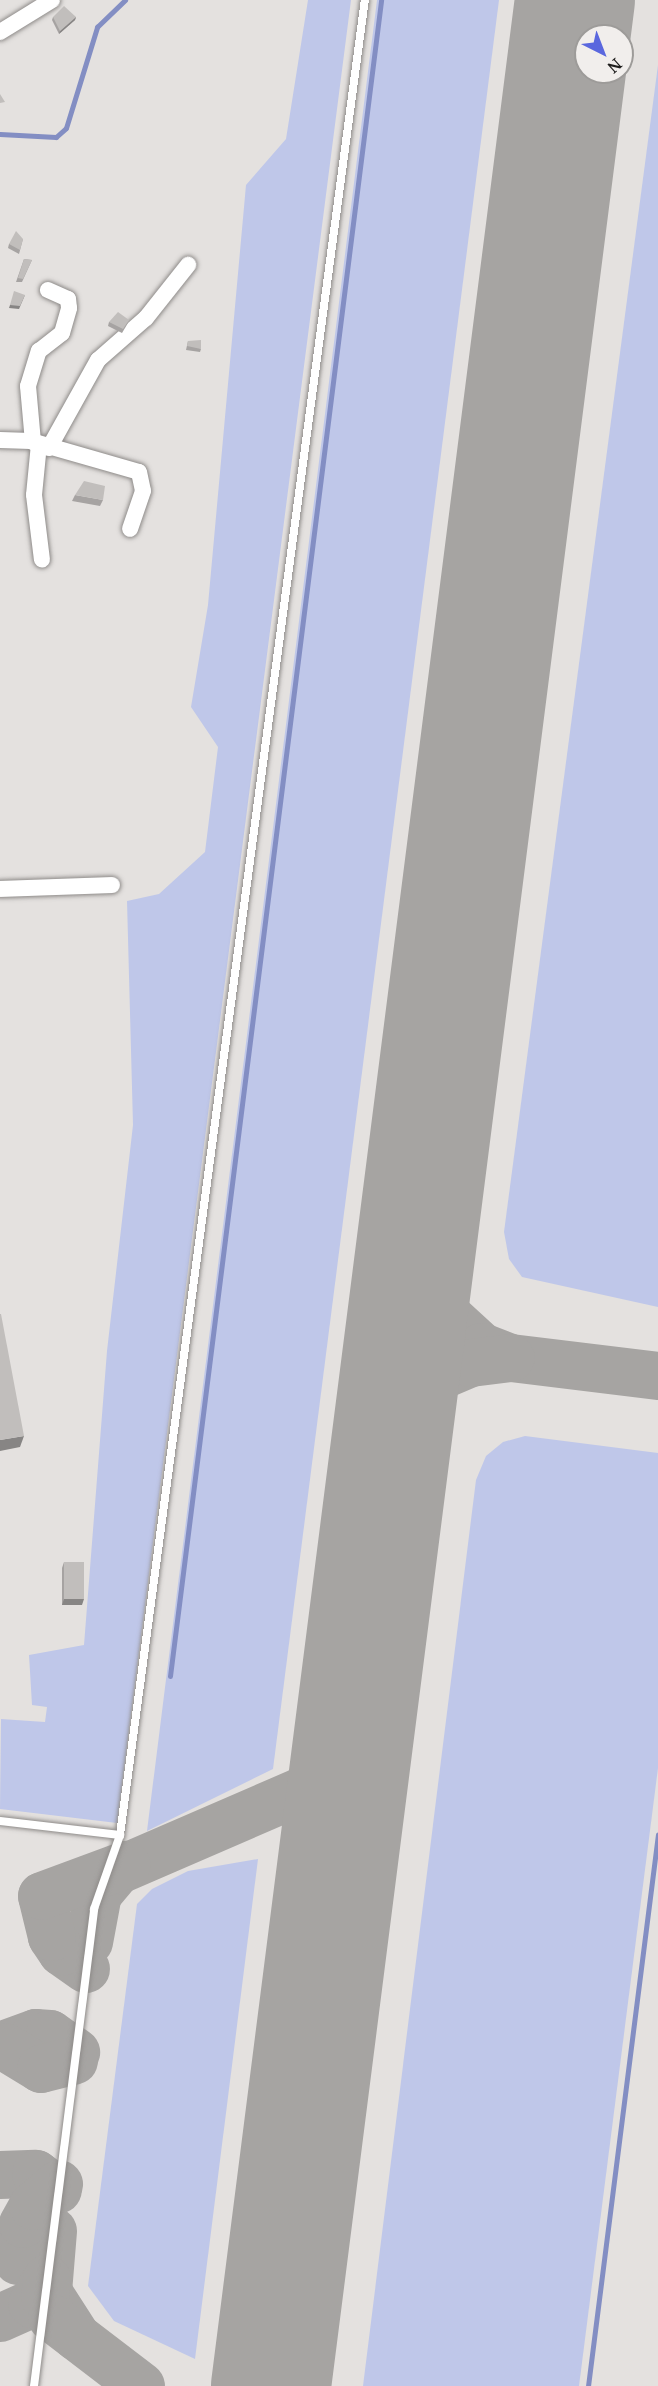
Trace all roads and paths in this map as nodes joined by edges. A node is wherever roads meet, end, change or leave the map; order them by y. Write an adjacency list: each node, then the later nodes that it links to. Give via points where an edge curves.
1 (52, 0): 3 (street)
2 (365, 0): 13 (lane)
3 (0, 32)
4 (188, 265): 7 (street, via 146,318 99,360)
5 (48, 290): 7 (street, via 68,299 69,308 62,333 39,351 28,386)
6 (0, 440): 7 (street)
7 (40, 444): 8 (street, via 139,472 143,491); 9 (street, via 34,495)
8 (130, 528)
9 (42, 560)
10 (112, 885): 11 (street)
11 (0, 889)
12 (0, 1821): 13 (lane)
13 (120, 1835): 14 (lane, via 94,1909)
14 (34, 2386)

